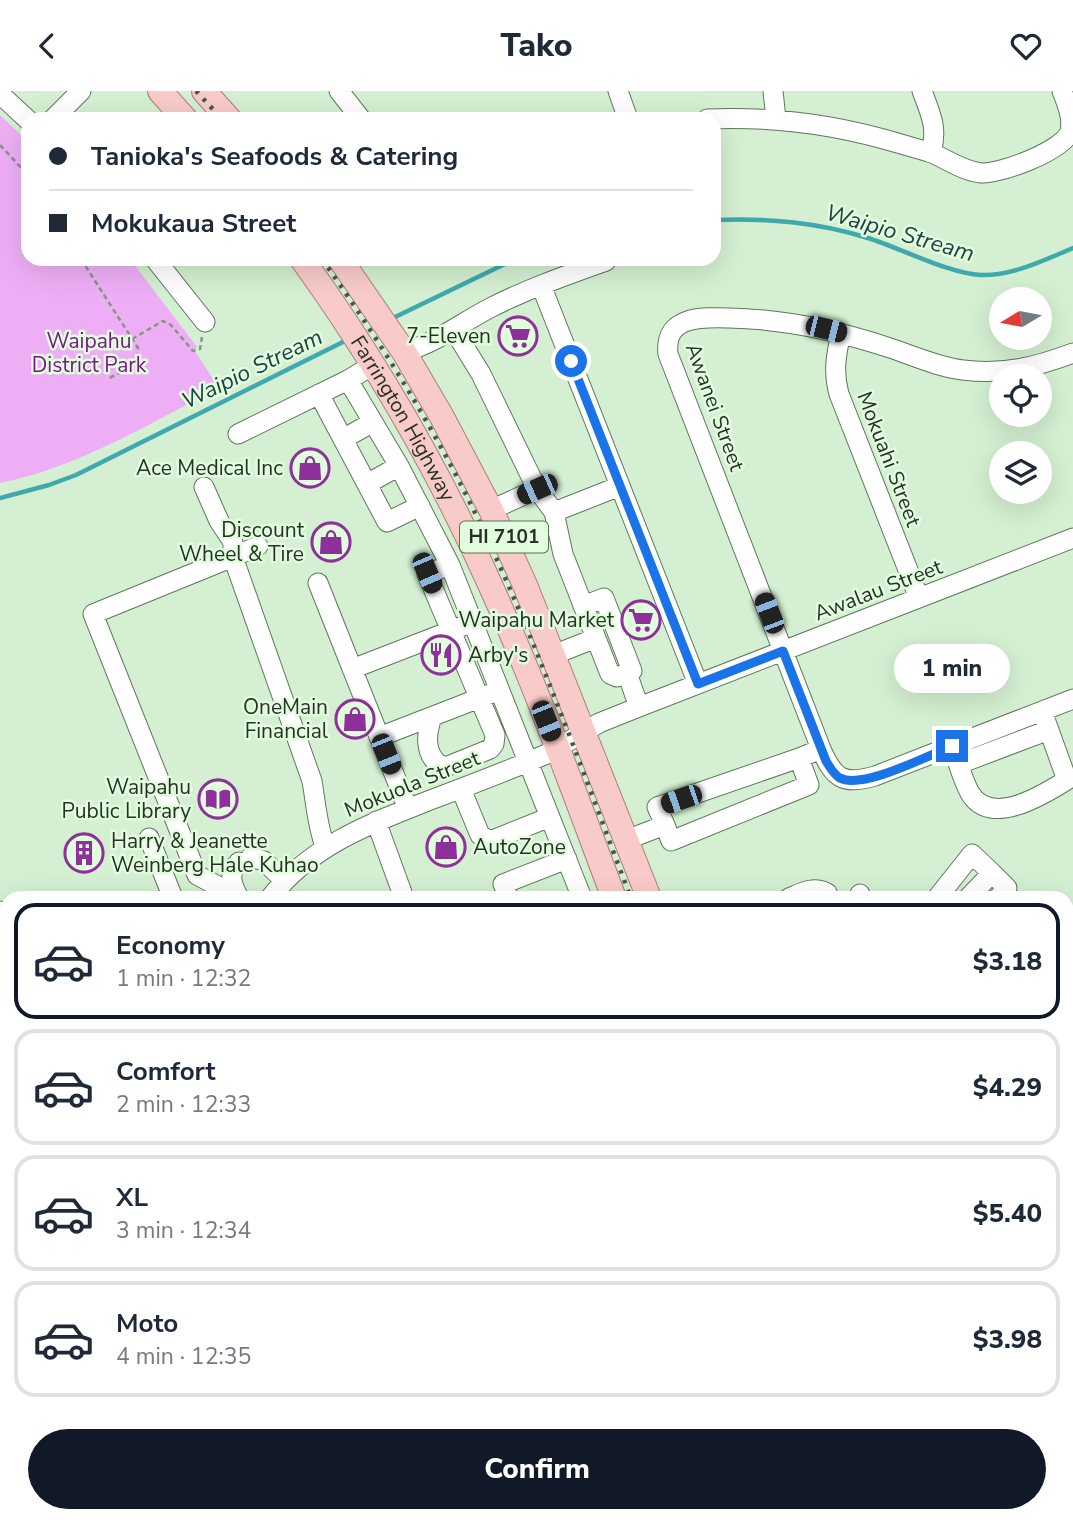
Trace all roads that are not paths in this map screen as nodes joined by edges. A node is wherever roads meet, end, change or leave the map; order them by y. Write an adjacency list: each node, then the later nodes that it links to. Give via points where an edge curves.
1 (81, 91): 10 (street)
2 (160, 91): 11 (main road)
3 (204, 91): 12 (main road)
4 (339, 91): 13 (street)
5 (618, 91): 14 (street)
6 (774, 91): 17 (street)
7 (922, 91): 18 (street, via 933,121)
8 (1062, 91): 18 (street, via 1072,122 1069,133 1055,148 983,173)
9 (0, 94): 15 (street)
10 (60, 112)
11 (179, 112)
12 (223, 112)
13 (356, 112)
14 (626, 112)
15 (21, 114)
16 (721, 118): 17 (street)
17 (776, 119): 18 (street, via 861,134)
18 (931, 153)
19 (161, 266): 25 (street)
20 (307, 266): 24 (main road, Farrington Highway / HI 7101, via 329,297)
21 (345, 266): 24 (main road, Farrington Highway / HI 7101)
22 (592, 266): 23 (street)
23 (541, 285): 26 (street); 37 (street)
24 (362, 316): 28 (main road, Farrington Highway / HI 7101)
25 (205, 322)
26 (454, 330): 28 (street, via 426,346); 39 (street, via 481,374)
27 (841, 333): 29 (street, Awanei Street, via 962,370 1028,368); 48 (street, Mokuahi Street, via 834,377 839,394); 53 (street, Awanei Street, via 776,320 716,317 684,322 669,333 667,343)
28 (383, 348): 30 (street); 41 (main road, Farrington Highway / HI 7101, via 442,417); 66 (main road, Farrington Highway / HI 7101, via 495,594)
29 (1073, 353)
30 (348, 380): 31 (street); 32 (street)
31 (318, 394): 33 (street); 34 (street)
32 (373, 422): 34 (street); 35 (street)
33 (238, 433)
34 (343, 439): 36 (street)
35 (399, 466): 36 (street); 40 (street)
36 (367, 484): 40 (street, via 387,522)
37 (620, 486): 42 (street); 57 (street)
38 (204, 487): 45 (street, via 219,521 220,536)
39 (537, 489): 41 (street); 42 (street)
40 (419, 506): 46 (street)
41 (491, 510): 54 (main road, Farrington Highway / HI 7101)
42 (554, 512): 49 (street, via 563,554)
43 (1073, 538): 48 (street, Awalau Street)
44 (258, 546): 45 (street)
45 (233, 557): 78 (street, via 312,781 317,825); 83 (street, via 93,614 197,875)
46 (450, 565): 50 (street); 51 (street, via 427,573)
47 (318, 583): 55 (street)
48 (919, 598): 53 (street, Awalau Street)
49 (583, 606): 52 (street); 56 (street, via 604,598 632,671)
50 (474, 621): 51 (street); 58 (street)
51 (451, 630): 55 (street); 59 (street)
52 (596, 638): 54 (street); 56 (street, via 610,674)
53 (783, 651): 57 (street, Awalau Street); 67 (street)
54 (553, 655): 64 (main road, Farrington Highway / HI 7101)
55 (352, 669): 65 (street)
56 (627, 673): 61 (street)
57 (698, 684): 61 (street, Awalau Street)
58 (500, 690): 59 (street); 70 (street)
59 (480, 698): 62 (street); 62 (street, via 495,735 494,744 448,766 436,763 428,749)
60 (1073, 699): 63 (street)
61 (639, 707): 64 (street, Awalau Street)
62 (432, 717): 65 (street)
63 (1046, 720): 68 (street); 68 (street, via 1067,780 1039,798 993,810 980,805 970,793)
64 (583, 732): 66 (street, Mokuola Street); 77 (main road, Farrington Highway / HI 7101)
65 (379, 737): 72 (street)
66 (557, 748): 70 (street, Mokuola Street); 89 (main road, Farrington Highway / HI 7101)
67 (821, 749): 68 (street, via 832,771 850,781); 69 (street)
68 (956, 755)
69 (799, 758): 75 (street, via 657,807); 75 (street, via 810,785 671,841)
70 (528, 762): 71 (street, Mokuola Street); 73 (street)
71 (461, 789): 72 (street, Mokuola Street); 73 (street, via 480,835 490,841)
72 (408, 809): 74 (street, Mokuola Street)
73 (550, 817): 79 (street)
74 (376, 821): 78 (street, Mokuola Street); 86 (street)
75 (665, 825): 77 (street)
76 (149, 838): 82 (street)
77 (626, 840): 90 (main road, Farrington Highway / HI 7101)
78 (325, 846): 81 (street, Mokuola Street)
79 (567, 859): 87 (street, via 503,884); 88 (street)
80 (992, 873): 93 (street, via 972,854); 94 (street); 95 (street, via 1007,888)
81 (285, 881): 84 (street, via 264,861 245,859 233,867 231,881); 85 (street, Mokuola Street)
82 (170, 891)
83 (228, 891)
84 (236, 891)
85 (276, 891)
86 (401, 891)
87 (506, 891)
88 (579, 891)
89 (611, 891)
90 (646, 891)
91 (806, 891): 92 (street)
92 (824, 891)
93 (943, 891)
94 (975, 891)
95 (1004, 891)

